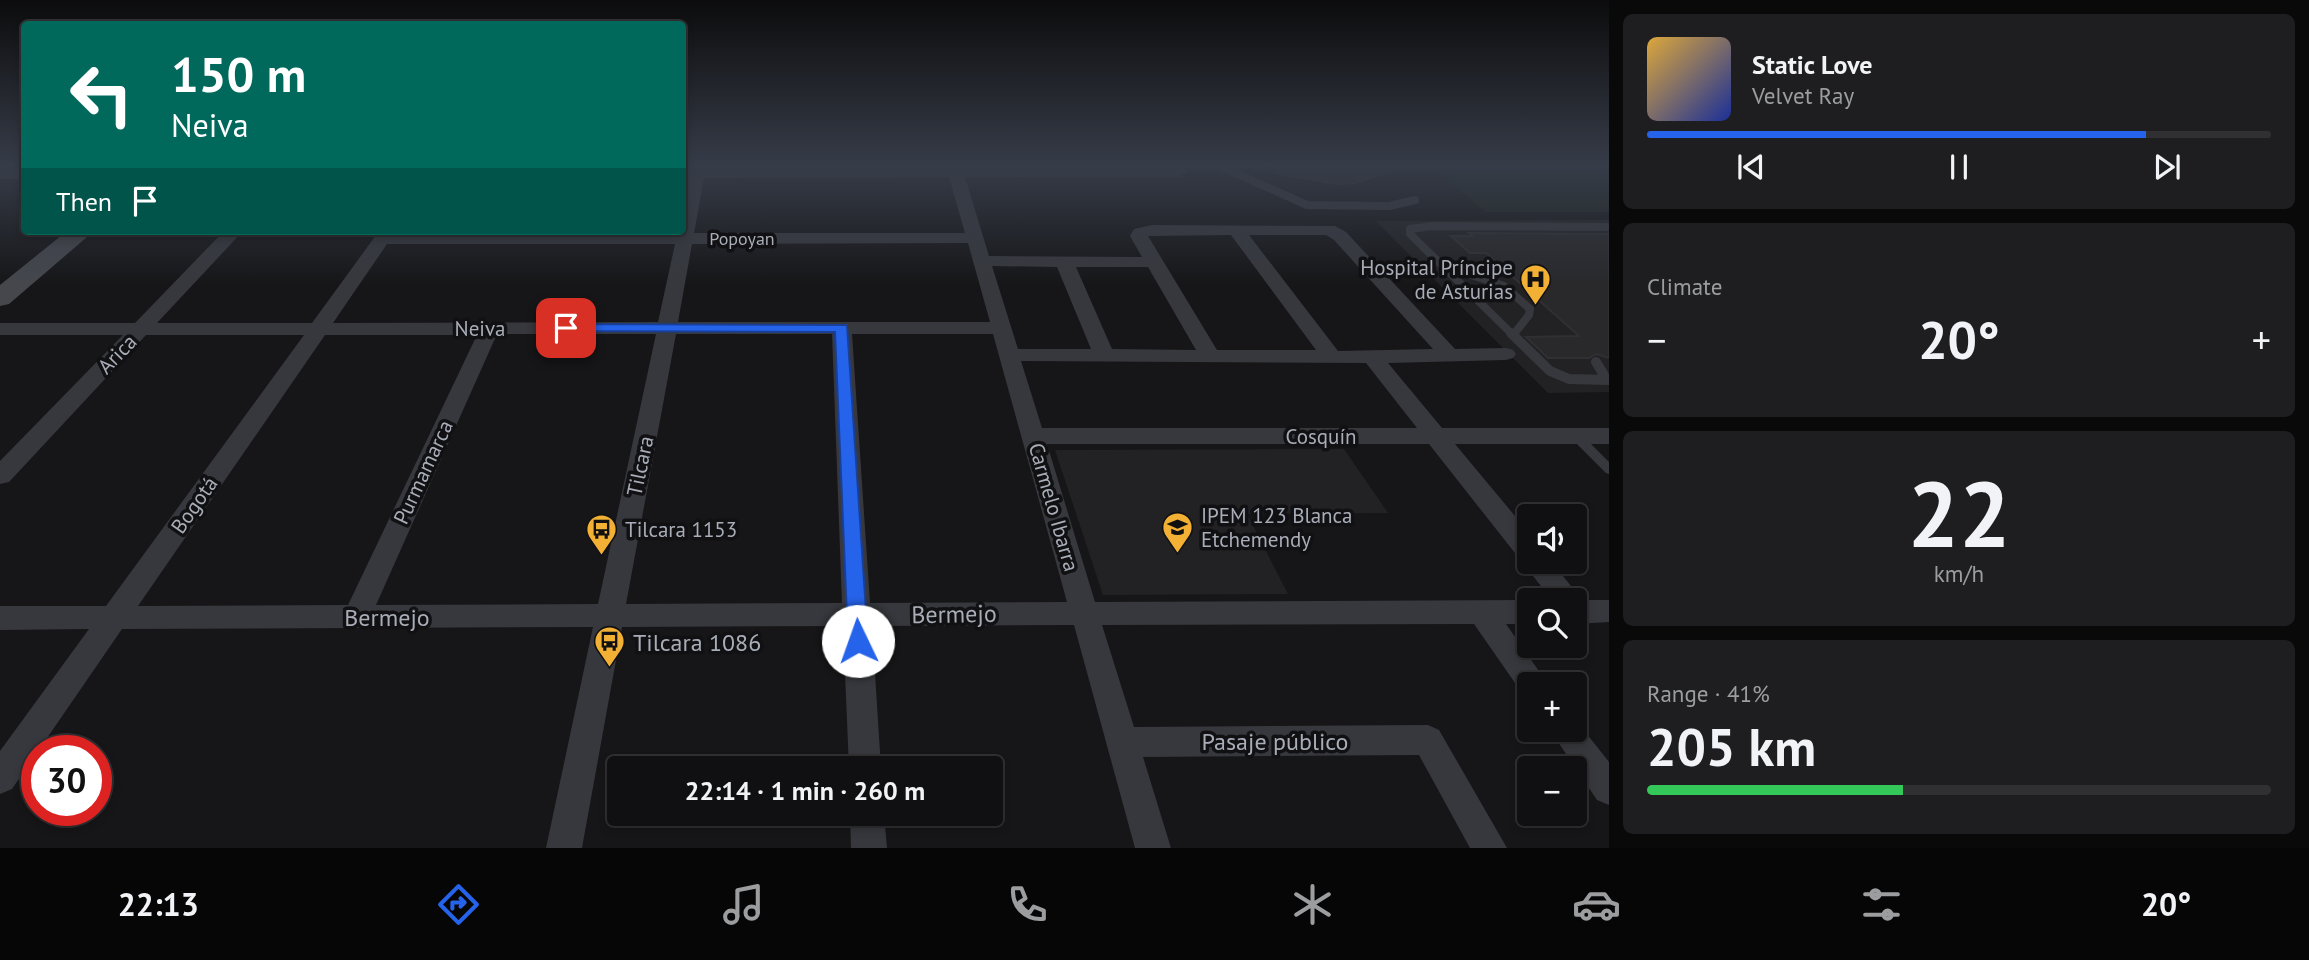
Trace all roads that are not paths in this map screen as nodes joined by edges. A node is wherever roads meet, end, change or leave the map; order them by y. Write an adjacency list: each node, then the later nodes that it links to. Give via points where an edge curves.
1 (689, 206): 6 (street, Tilcara)
2 (965, 206): 13 (street, Carmelo Ibarra)
3 (1354, 206): 4 (lane)
4 (1391, 206)
5 (1609, 227): 17 (lane, via 1409,229)
6 (686, 230)
7 (1237, 230): 16 (street, via 1144,231 1139,236); 27 (street, via 1335,233); 32 (street)
8 (77, 235): 18 (main road)
9 (230, 235): 25 (street, Arica)
10 (386, 235): 12 (street, Popoyan); 19 (street, Bogotá)
11 (685, 235): 12 (street, Tilcara)
12 (685, 238): 13 (street, Popoyan); 21 (street, Tilcara)
13 (975, 238): 14 (street, Carmelo Ibarra)
14 (982, 261): 15 (street); 23 (street, Carmelo Ibarra)
15 (1064, 261): 16 (street); 30 (street)
16 (1154, 262): 31 (street)
17 (1442, 265): 26 (lane); 26 (lane, via 1504,286 1530,309)
18 (0, 298)
19 (319, 328): 20 (street, Neiva); 25 (street, Neiva); 52 (street, Bogotá)
20 (490, 328): 21 (street, Neiva); 53 (street, Purmamarca)
21 (668, 328): 22 (street, Neiva); 51 (street, Tilcara)
22 (842, 328): 23 (street, Neiva); 50 (street)
23 (1002, 328): 29 (street, Carmelo Ibarra)
24 (0, 329): 25 (street, Neiva)
25 (141, 329): 41 (street, Arica)
26 (1514, 334): 35 (lane, via 1558,376)
27 (1448, 354): 28 (street); 33 (street)
28 (1506, 354)
29 (1009, 355): 30 (street); 36 (street, Carmelo Ibarra)
30 (1104, 355): 31 (street)
31 (1210, 356): 32 (street)
32 (1331, 356): 33 (street)
33 (1372, 357): 37 (street)
34 (1596, 362): 35 (lane)
35 (1608, 380)
36 (1034, 436): 37 (street, Cosquín); 49 (street, Carmelo Ibarra)
37 (1434, 436): 38 (street, Cosquín); 42 (street)
38 (1576, 436): 39 (street, Cosquín); 40 (lane)
39 (1609, 436)
40 (1609, 469)
41 (0, 475)
42 (1517, 537)
43 (1546, 574): 44 (street)
44 (1557, 588)
45 (1587, 609): 46 (street)
46 (1609, 611)
47 (1481, 612): 48 (street, Bermejo); 49 (street, Bermejo); 55 (street)
48 (1517, 612)
49 (1085, 613): 50 (street, Bermejo); 57 (street, Carmelo Ibarra)
50 (857, 615): 51 (street, Bermejo); 59 (street)
51 (610, 616): 53 (street, Bermejo); 63 (street, Tilcara)
52 (114, 617): 53 (street, Bermejo); 54 (street, Bermejo); 60 (street, Bogotá)
53 (356, 617)
54 (0, 618)
55 (1524, 672)
56 (1427, 740): 57 (street, Pasaje público); 66 (street)
57 (1122, 742): 65 (street, Carmelo Ibarra)
58 (1575, 742): 61 (street)
59 (864, 756)
60 (0, 778)
61 (1609, 789)
62 (868, 826): 64 (street)
63 (564, 848)
64 (869, 848)
65 (1153, 848)
66 (1489, 848)

